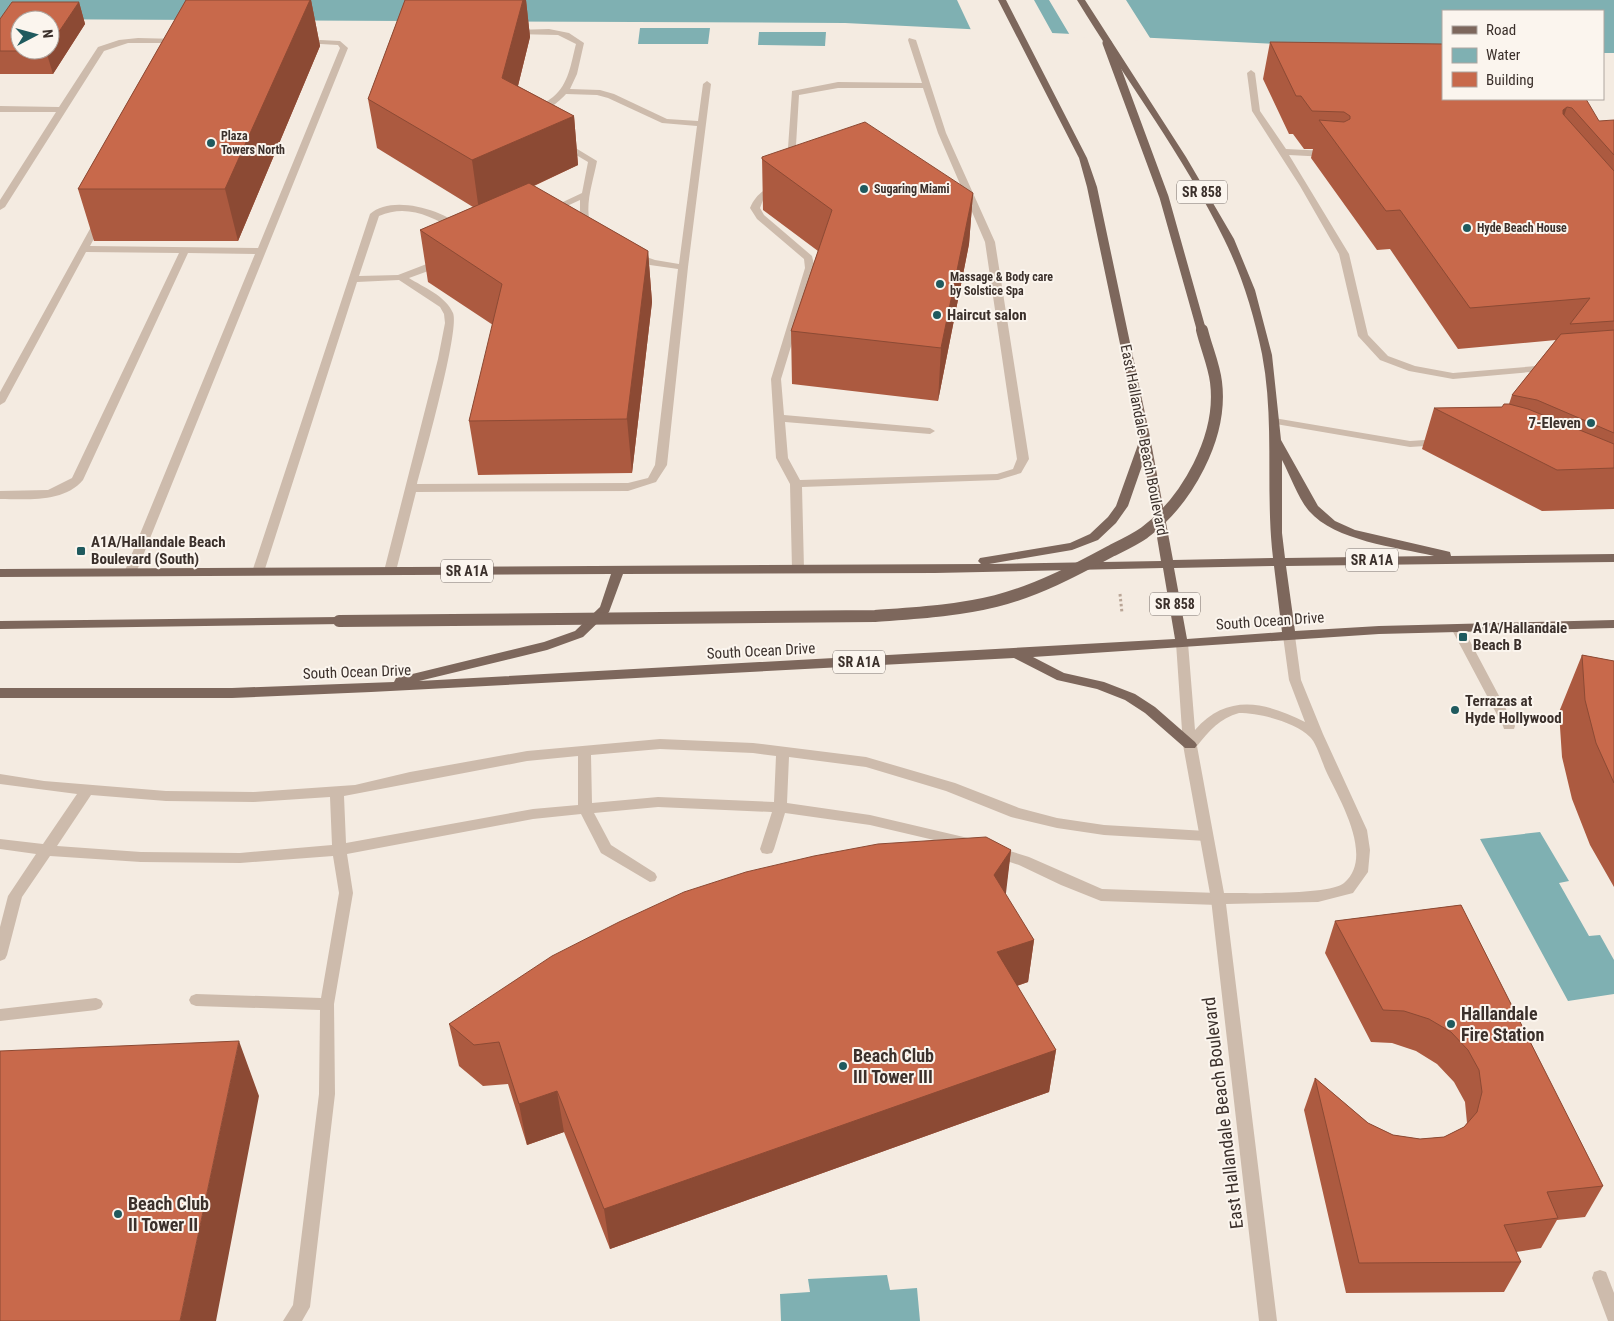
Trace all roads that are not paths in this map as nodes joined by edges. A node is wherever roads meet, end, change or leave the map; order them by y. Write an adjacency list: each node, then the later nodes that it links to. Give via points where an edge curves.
1 (1002, 0): 40 (main road, East Hallandale Beach Boulevard / SR 858, via 1082,158 1092,187)
2 (1081, 0): 7 (main road, SR 858)
3 (501, 32): 11 (street, via 573,36 580,43)
4 (912, 40): 10 (street)
5 (186, 41): 13 (street, via 110,44 101,49)
6 (292, 41): 29 (street, via 330,41 340,43 344,48)
7 (1106, 43): 38 (main road, SR 858, bridge, via 1182,157 1229,239 1250,290 1267,355); 58 (main road, bridge, via 1164,197 1216,382 1215,417 1207,451 1181,497 1144,534 1086,565 996,601 936,611 875,616)
8 (1251, 73): 17 (street, via 1256,111)
9 (707, 84): 15 (street)
10 (926, 86): 19 (street, via 838,85 795,93); 43 (street, via 942,133 990,242 1024,459 1017,471 998,477)
11 (566, 91): 14 (street, via 535,111); 15 (street, via 611,96 665,122)
12 (0, 110): 13 (street)
13 (61, 110): 22 (street)
14 (535, 122)
15 (702, 124): 32 (street)
16 (552, 137): 21 (street, via 593,162)
17 (1282, 152): 18 (street); 35 (street, via 1344,254 1364,336 1384,358 1413,369 1452,376)
18 (1336, 155)
19 (790, 176)
20 (784, 184): 37 (street, via 759,198 754,208 760,217 809,258 810,268 776,379)
21 (587, 194): 23 (street); 26 (street, via 584,224 590,233)
22 (0, 208)
23 (544, 214)
24 (102, 215): 27 (street)
25 (466, 233): 34 (street, via 416,208 385,208 375,214)
26 (598, 237)
27 (83, 249): 28 (street); 36 (street)
28 (185, 250): 29 (street); 45 (street, via 77,480 63,490 44,495)
29 (260, 251): 55 (street)
30 (629, 254): 32 (street, via 653,263)
31 (448, 258): 33 (street)
32 (683, 267): 44 (street, via 661,465 652,480 628,487)
33 (402, 278): 34 (street); 44 (street, via 444,305 450,323)
34 (353, 279): 54 (street)
35 (1557, 368)
36 (0, 402)
37 (779, 418): 39 (street); 43 (street, via 782,458)
38 (1274, 421): 41 (main road, SR 858); 42 (street, via 1410,444)
39 (930, 431)
40 (1145, 437): 49 (main road, East Hallandale Beach Boulevard / SR 858); 51 (main road, via 1122,506 1094,537 1072,546)
41 (1276, 438): 47 (main road, via 1313,508 1331,524 1352,533); 48 (main road, SR 858)
42 (1448, 442)
43 (796, 484): 50 (street)
44 (410, 488): 53 (street)
45 (0, 495)
46 (1614, 558): 47 (main road, SR A1A)
47 (1466, 560): 48 (main road, SR A1A)
48 (1278, 562): 49 (main road, SR A1A); 60 (main road, SR 858)
49 (1168, 564): 51 (main road, SR A1A); 61 (main road, East Hallandale Beach Boulevard / SR 858)
50 (798, 569): 51 (main road, SR A1A); 52 (main road, SR A1A)
51 (935, 569)
52 (618, 570): 53 (main road, SR A1A); 63 (main road, via 605,609 579,634 547,646)
53 (390, 571): 54 (main road, SR A1A)
54 (258, 572): 55 (main road, SR A1A)
55 (130, 573): 56 (main road, SR A1A)
56 (0, 574)
57 (1614, 624): 59 (main road, South Ocean Drive / SR A1A)
58 (0, 625)
59 (1457, 628): 60 (main road, South Ocean Drive / SR A1A); 65 (street)
60 (1289, 636): 61 (main road, South Ocean Drive / SR A1A); 66 (street, via 1295,680)
61 (1182, 643): 62 (main road, South Ocean Drive / SR A1A); 67 (street, East Hallandale Beach Boulevard)
62 (1016, 654): 63 (main road, South Ocean Drive / SR A1A); 67 (main road, via 1060,677 1100,684 1130,697)
63 (370, 688): 64 (main road, South Ocean Drive / SR A1A, via 232,693)
64 (0, 693)
65 (1509, 726)
66 (1316, 734): 67 (street, via 1271,712 1232,710 1215,719); 81 (street, via 1360,830 1363,850 1361,872 1348,889 1318,896)
67 (1190, 745): 75 (street, East Hallandale Beach Boulevard)
68 (584, 751): 69 (street, via 660,744); 72 (street, via 527,756); 74 (street)
69 (783, 751): 73 (street); 75 (street, via 866,762 950,787 1016,813 1058,823 1104,830)
70 (0, 779): 71 (street)
71 (87, 790): 72 (street, via 166,796 254,797); 78 (street)
72 (337, 792): 79 (street)
73 (780, 807): 74 (street, via 658,802); 77 (street); 81 (street, via 870,820 973,844 1024,861 1101,895)
74 (585, 809): 79 (street, via 533,814); 80 (street, via 606,848)
75 (1206, 836): 81 (street, East Hallandale Beach Boulevard)
76 (0, 844): 78 (street)
77 (767, 849)
78 (46, 850): 79 (street, via 141,857 230,858); 82 (street, via 15,896)
79 (339, 850): 85 (street, via 346,893)
80 (650, 877)
81 (1218, 900): 90 (street, East Hallandale Beach Boulevard)
82 (0, 955)
83 (196, 1000): 85 (street)
84 (96, 1004): 86 (street)
85 (327, 1004): 89 (street, via 327,1094 301,1307)
86 (0, 1015)
87 (1600, 1278): 88 (street)
88 (1614, 1316)
89 (292, 1321)
90 (1268, 1321)

